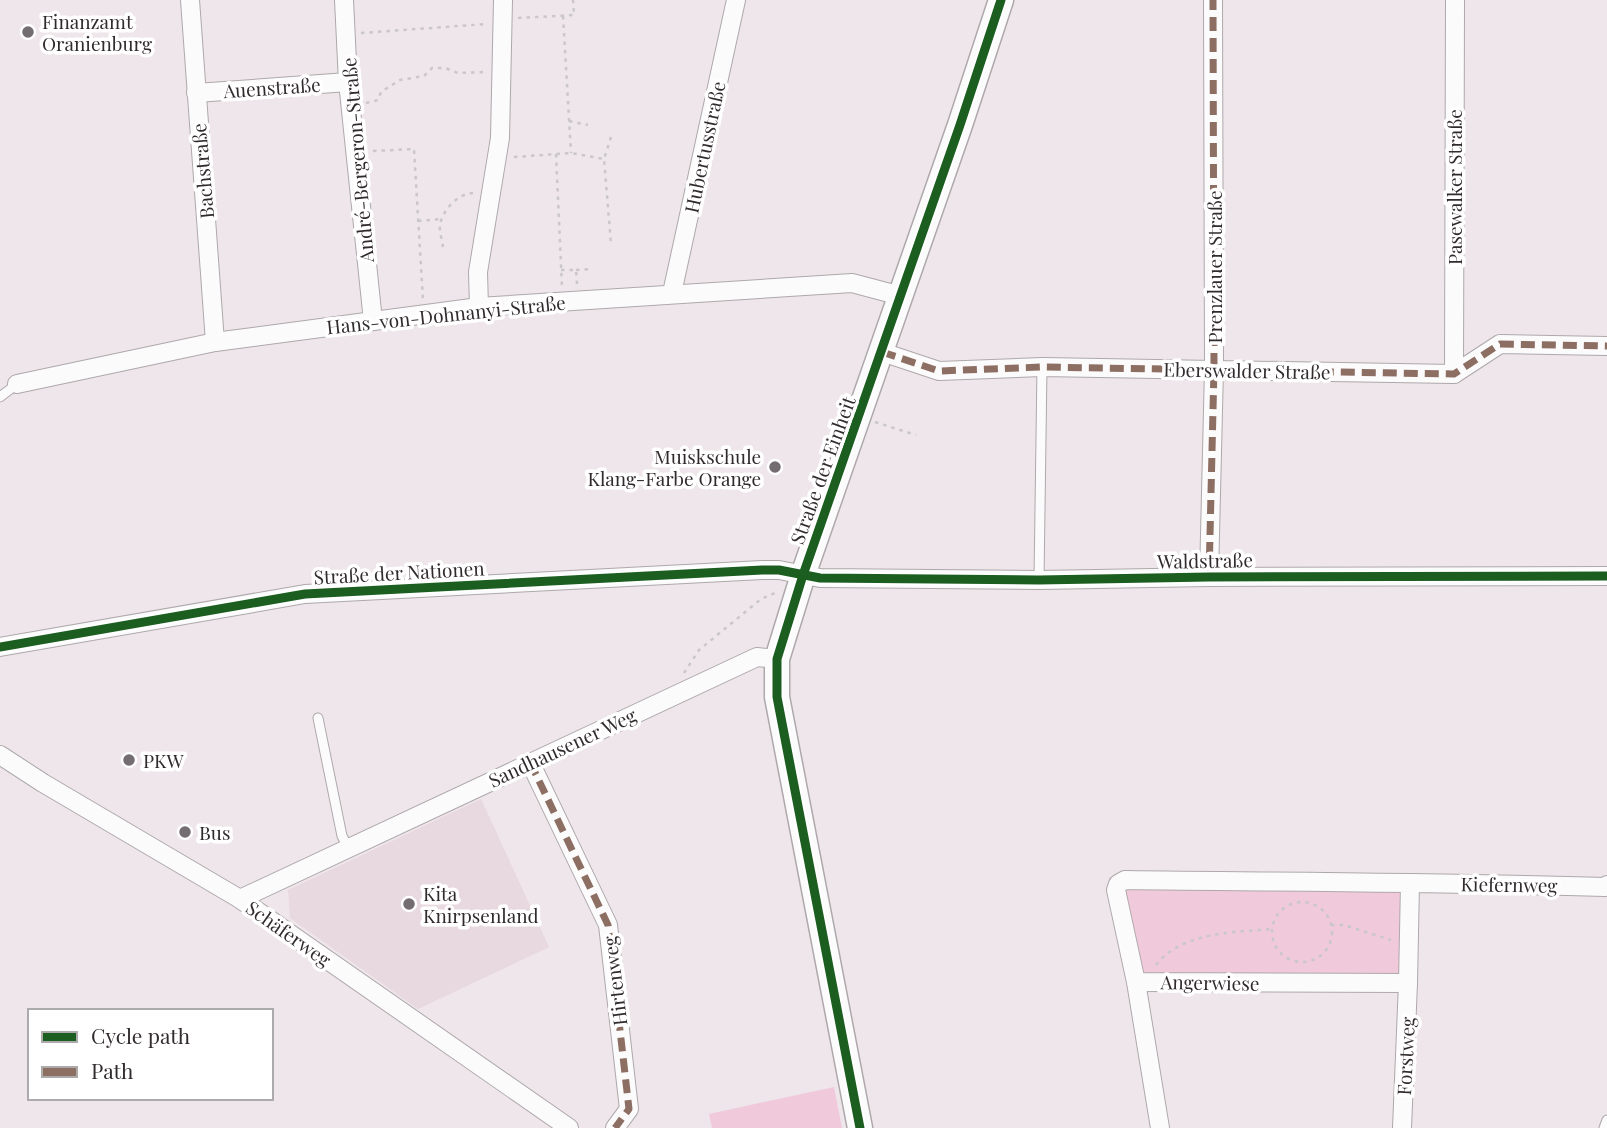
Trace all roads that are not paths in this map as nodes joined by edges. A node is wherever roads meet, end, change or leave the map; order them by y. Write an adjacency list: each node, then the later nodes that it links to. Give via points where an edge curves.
1 (190, 0): 9 (street, Bachstraße)
2 (344, 0): 8 (street, André-Bergeron-Straße)
3 (736, 0): 10 (street, Hubertusstraße)
4 (1001, 0): 11 (street, Straße der Einheit)
5 (1213, 0): 18 (street, Prenzlauer Straße)
6 (1455, 0): 19 (street, Pasewalker Straße)
7 (504, 14): 12 (street, via 500,138 478,272)
8 (348, 82): 9 (street, Auenstraße); 13 (street, André-Bergeron-Straße)
9 (195, 93): 14 (street, Bachstraße)
10 (672, 293): 11 (street, Hans-von-Dohnanyi-Straße, via 852,283); 12 (street, Hans-von-Dohnanyi-Straße)
11 (901, 296): 16 (street, Straße der Einheit)
12 (479, 307): 13 (street, Hans-von-Dohnanyi-Straße)
13 (373, 321): 14 (street, Hans-von-Dohnanyi-Straße)
14 (215, 342): 20 (street, Hans-von-Dohnanyi-Straße)
15 (1607, 346): 19 (street, via 1500,344)
16 (882, 352): 17 (street, Eberswalder Straße, via 939,371); 22 (street, Straße der Einheit)
17 (1042, 367): 18 (street, Eberswalder Straße); 25 (lane)
18 (1214, 369): 19 (street, Eberswalder Straße); 24 (street, Prenzlauer Straße)
19 (1454, 374)
20 (17, 384): 21 (lane, Hans-von-Dohnanyi-Straße)
21 (0, 397)
22 (803, 575): 25 (street, Waldstraße); 26 (street, Straße der Nationen, via 762,570 305,594); 27 (street, Straße der Einheit)
23 (1607, 576): 24 (street, Waldstraße)
24 (1209, 577): 25 (street, Waldstraße)
25 (1039, 580)
26 (0, 646)
27 (777, 659): 30 (street, Sandhausener Weg, via 757,657); 40 (street, Straße der Einheit, via 776,697)
28 (318, 718): 31 (lane)
29 (0, 755): 34 (street, Schäferweg)
30 (530, 762): 31 (street, Sandhausener Weg); 39 (street, Hirtenweg, via 608,925 629,1109)
31 (348, 847): 34 (street, Sandhausener Weg)
32 (1410, 883): 33 (street, Kiefernweg); 35 (street, Angerwiese, via 1125,880 1116,890); 36 (street)
33 (1607, 885)
34 (240, 899): 38 (street, Schäferweg)
35 (1140, 982): 36 (street, Angerwiese); 41 (street)
36 (1408, 983): 42 (street, Forstweg)
37 (1607, 1120): 43 (lane)
38 (566, 1127)
39 (615, 1128)
40 (860, 1128)
41 (1160, 1128)
42 (1402, 1128)
43 (1604, 1128)

